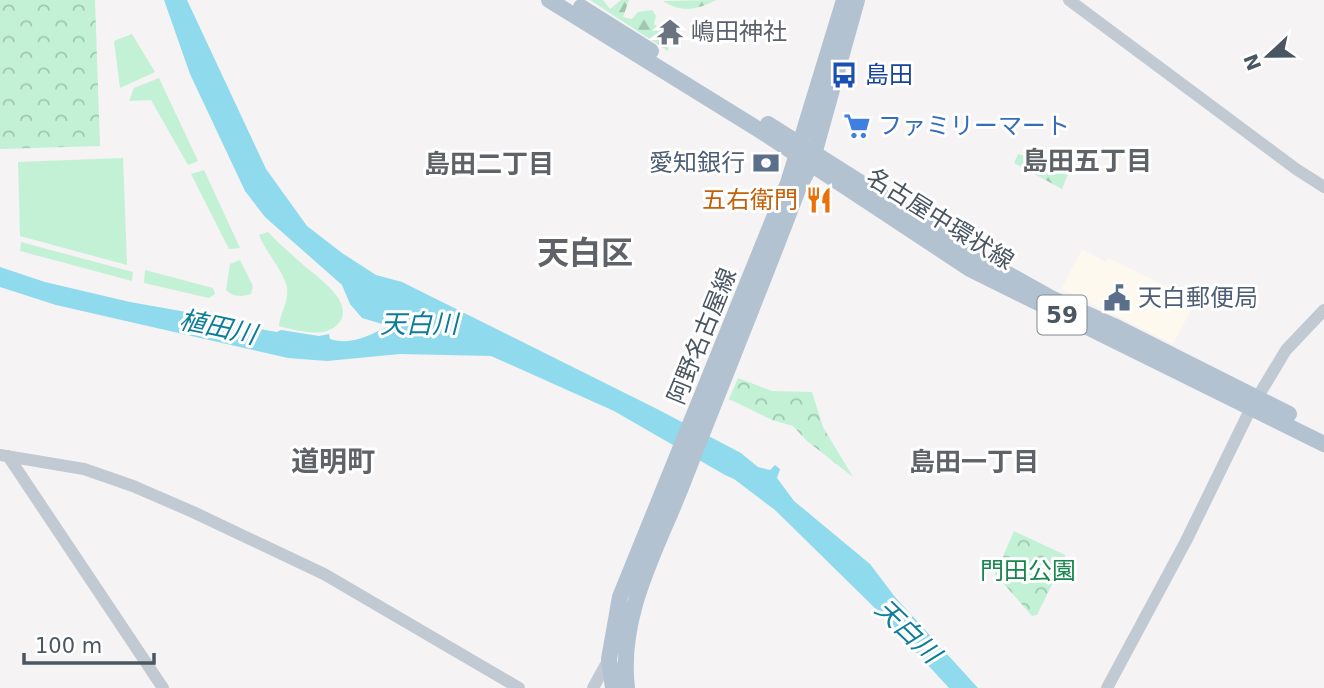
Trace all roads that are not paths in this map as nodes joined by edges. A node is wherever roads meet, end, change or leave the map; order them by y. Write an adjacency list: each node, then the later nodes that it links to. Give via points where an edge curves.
1 (549, 0): 6 (main road, 名古屋中環状線 / 59)
2 (570, 0): 6 (main road, 名古屋中環状線 / 59)
3 (844, 0): 6 (main road, 阿野名古屋線)
4 (857, 0): 6 (main road, 阿野名古屋線)
5 (1069, 0): 7 (street)
6 (806, 154): 9 (main road, 名古屋中環状線 / 59, via 1051,298); 13 (main road, 阿野名古屋線, via 799,187)
7 (1324, 187)
8 (1324, 310): 9 (street, via 1286,350)
9 (1254, 403): 10 (main road, 名古屋中環状線 / 59); 11 (main road, 名古屋中環状線 / 59); 20 (street)
10 (1324, 432)
11 (1324, 444)
12 (4, 455): 15 (street); 16 (street, via 84,469 193,512 324,574)
13 (627, 599): 14 (main road, 阿野名古屋線); 19 (main road, 阿野名古屋線)
14 (609, 659): 17 (street); 18 (main road, 阿野名古屋線)
15 (163, 688)
16 (519, 688)
17 (593, 688)
18 (613, 688)
19 (627, 688)
20 (1107, 688)

